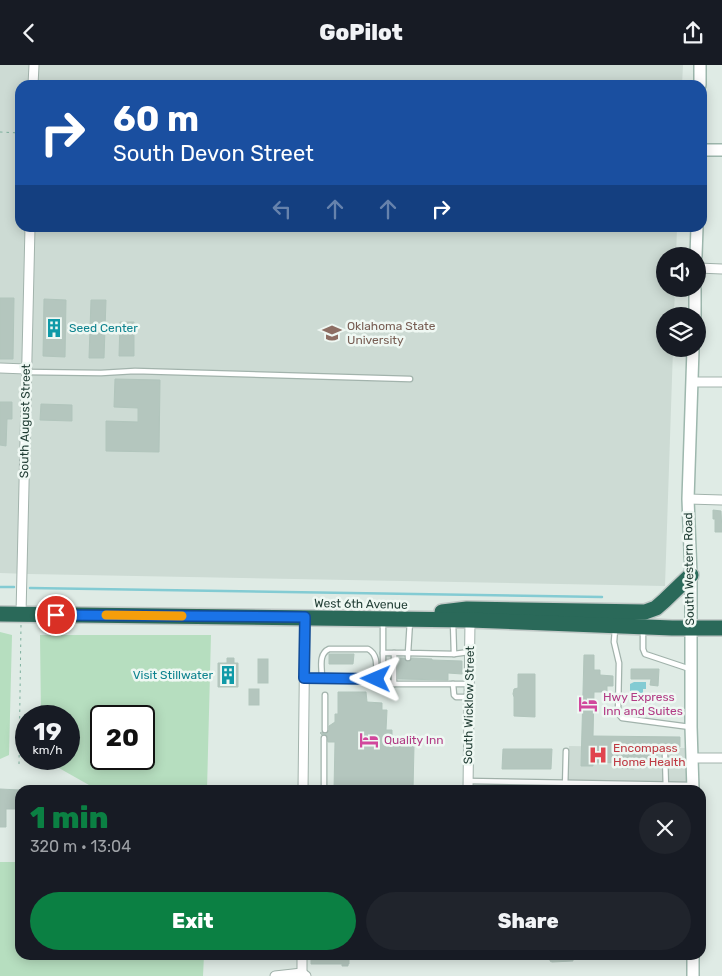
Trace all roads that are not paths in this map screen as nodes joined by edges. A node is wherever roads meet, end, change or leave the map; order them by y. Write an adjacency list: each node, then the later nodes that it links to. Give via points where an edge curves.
1 (34, 65): 3 (street)
2 (700, 65): 4 (main road)
3 (33, 80)
4 (700, 80)
5 (707, 149): 6 (main road)
6 (722, 150)
7 (30, 232): 14 (street, South August Street)
8 (697, 232): 9 (main road)
9 (696, 247)
10 (706, 269): 11 (street)
11 (722, 269)
12 (694, 357): 16 (main road, South Western Road)
13 (0, 368): 14 (street)
14 (26, 371): 15 (lane); 22 (street, South August Street)
15 (410, 379)
16 (692, 382): 17 (street); 18 (main road, South Western Road)
17 (722, 382)
18 (688, 499): 19 (street); 20 (main road, South Western Road)
19 (722, 500)
20 (691, 575): 24 (highway, via 656,608 645,612 467,609); 30 (main road, South Western Road)
21 (0, 614): 22 (highway, West 6th Avenue)
22 (21, 614): 23 (highway, West 6th Avenue)
23 (305, 617): 24 (highway, West 6th Avenue); 38 (street)
24 (383, 619): 25 (highway, West 6th Avenue); 33 (lane)
25 (410, 620): 26 (highway, West 6th Avenue); 36 (lane)
26 (454, 620): 27 (highway, West 6th Avenue); 35 (lane)
27 (470, 620): 28 (highway, West 6th Avenue); 32 (street, South Wicklow Street)
28 (615, 625): 29 (highway, West 6th Avenue); 47 (lane, via 614,642 619,663 618,713 622,718)
29 (643, 627): 30 (highway, West 6th Avenue); 37 (lane, via 642,649 645,654)
30 (691, 628): 31 (highway, West 6th Avenue); 37 (main road, South Western Road)
31 (722, 628)
32 (469, 652): 35 (lane); 44 (street, South Wicklow Street)
33 (383, 653): 34 (lane); 41 (lane)
34 (394, 653): 36 (lane); 42 (lane)
35 (454, 654): 36 (lane)
36 (408, 656)
37 (691, 669): 47 (main road, South Western Road)
38 (304, 678): 39 (lane); 56 (street)
39 (322, 678): 40 (lane); 40 (lane, via 322,655 325,651 368,649 375,655)
40 (376, 679): 41 (lane)
41 (383, 679): 42 (lane)
42 (394, 684): 43 (lane)
43 (453, 684): 44 (lane); 46 (lane, via 456,697)
44 (469, 684): 46 (street, South Wicklow Street)
45 (325, 695): 48 (lane)
46 (469, 697): 58 (street, South Wicklow Street)
47 (691, 727): 52 (main road, South Western Road)
48 (324, 730)
49 (324, 738): 57 (lane)
50 (566, 751): 54 (lane)
51 (665, 755): 55 (lane)
52 (692, 757): 53 (street); 60 (main road, South Western Road)
53 (722, 758)
54 (565, 782): 55 (lane); 58 (lane)
55 (666, 784): 59 (lane)
56 (304, 785)
57 (324, 785)
58 (468, 785)
59 (675, 785)
60 (693, 785)
61 (303, 960): 63 (street)
62 (693, 960): 65 (main road)
63 (304, 974): 64 (street)
64 (275, 976)
65 (693, 976)

